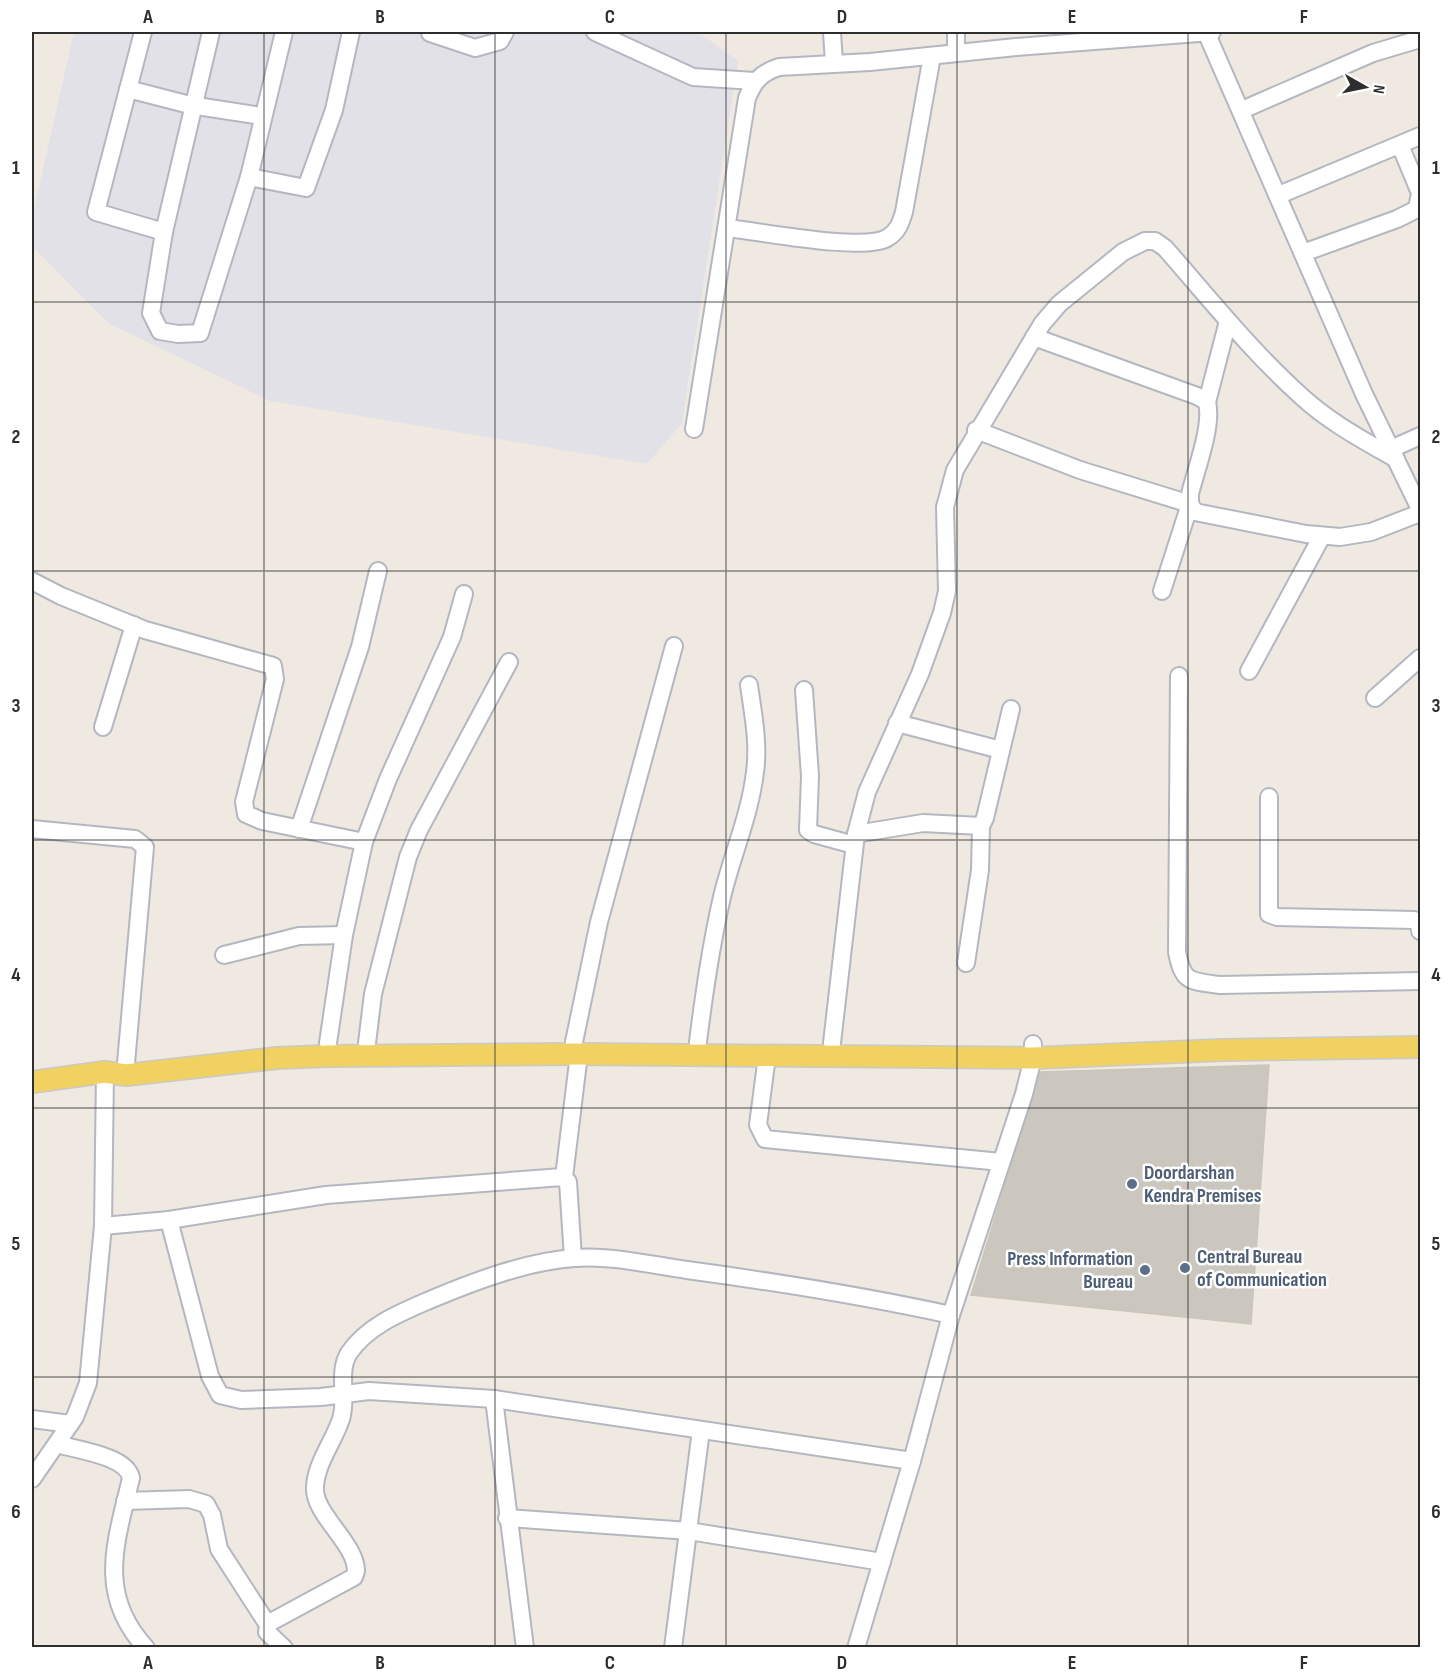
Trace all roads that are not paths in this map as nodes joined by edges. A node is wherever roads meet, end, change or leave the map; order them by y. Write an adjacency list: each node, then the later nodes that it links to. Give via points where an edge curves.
1 (143, 32): 16 (street)
2 (211, 32): 17 (street)
3 (284, 32): 19 (street)
4 (351, 32): 22 (street, via 334,110 306,188)
5 (429, 32): 6 (street, via 475,48 500,41)
6 (505, 32)
7 (595, 32): 15 (street, via 693,77)
8 (832, 32): 14 (street)
9 (956, 32): 12 (street)
10 (1208, 32): 12 (street); 18 (street)
11 (1420, 39): 18 (street, via 1373,53)
12 (956, 53): 13 (street)
13 (932, 56): 14 (street); 24 (street, via 904,212 899,227 887,239 846,242)
14 (834, 63): 15 (street, via 779,67)
15 (754, 81): 24 (street, via 747,98)
16 (128, 89): 17 (street); 25 (street, via 96,212)
17 (196, 105): 19 (street); 25 (street)
18 (1242, 110): 23 (street)
19 (262, 116): 22 (street)
20 (1420, 136): 21 (street)
21 (1400, 145): 23 (street); 26 (street, via 1420,192 1417,209)
22 (249, 177): 25 (street, via 200,333 160,331 151,313)
23 (1279, 195): 26 (street)
24 (727, 228): 30 (street)
25 (164, 232)
26 (1304, 253): 33 (street)
27 (1228, 321): 28 (street, via 1165,248 1155,241 1145,241 1123,252 1059,304); 29 (street); 33 (street, via 1300,396 1339,425)
28 (1034, 337): 29 (street); 31 (street)
29 (1207, 402): 34 (street, via 1207,425)
30 (694, 429)
31 (976, 430): 34 (street, via 1080,470); 51 (street, via 947,494 947,591 942,613)
32 (1420, 436): 33 (street)
33 (1393, 454): 35 (street)
34 (1190, 504): 36 (street, via 1202,515); 39 (street)
35 (1420, 511): 36 (street, via 1371,532)
36 (1322, 536): 45 (street)
37 (378, 571): 57 (street, via 360,647)
38 (32, 581): 41 (street)
39 (1162, 591)
40 (464, 594): 59 (street, via 452,637)
41 (134, 625): 52 (street); 57 (street, via 273,666 275,680 244,808 246,814 262,821)
42 (674, 646): 71 (street, via 599,922)
43 (1420, 658): 49 (street)
44 (509, 662): 68 (street, via 408,857 372,994)
45 (1249, 670)
46 (1179, 676): 64 (street, via 1177,952 1184,976 1192,982 1220,985)
47 (749, 685): 66 (street, via 757,746 752,796 722,896)
48 (804, 690): 58 (street, via 810,776 808,830)
49 (1375, 698)
50 (1011, 709): 53 (street)
51 (897, 723): 53 (street); 58 (street, via 867,792)
52 (103, 727)
53 (1001, 750): 55 (street)
54 (1269, 797): 60 (street, via 1269,914)
55 (981, 826): 58 (street, via 923,823); 63 (street, via 980,870)
56 (32, 829): 74 (street, via 135,839 144,847)
57 (299, 830): 59 (street)
58 (855, 839): 69 (street)
59 (364, 842): 61 (street)
60 (1420, 925)
61 (344, 935): 62 (street, via 291,938); 67 (street)
62 (224, 955)
63 (966, 963)
64 (1420, 981)
65 (1420, 1034): 72 (main road)
66 (698, 1042): 69 (main road); 71 (main road)
67 (328, 1043): 68 (main road); 74 (main road, via 230,1049)
68 (367, 1043): 71 (main road)
69 (832, 1043): 72 (main road)
70 (1420, 1047): 72 (main road)
71 (577, 1048): 73 (main road); 75 (main road, via 287,1058 126,1075); 78 (street)
72 (1033, 1051): 73 (main road); 77 (street, via 1024,1094)
73 (767, 1056): 77 (street, via 758,1125 765,1139)
74 (126, 1063): 75 (main road)
75 (105, 1072): 76 (main road); 80 (street)
76 (32, 1082)
77 (1001, 1162): 82 (street)
78 (564, 1177): 79 (street, via 326,1195); 81 (street, via 568,1182)
79 (169, 1220): 80 (street); 83 (street, via 210,1376 220,1395 241,1400)
80 (103, 1226): 86 (street, via 88,1383)
81 (573, 1258): 82 (street, via 603,1258 826,1289); 83 (street, via 469,1284 392,1316 348,1355 343,1373)
82 (951, 1315): 89 (street)
83 (345, 1393): 84 (street, via 399,1391); 95 (street, via 340,1422 317,1473 315,1488 316,1497 351,1554 356,1571 354,1577)
84 (494, 1399): 87 (street); 92 (street)
85 (32, 1419): 86 (street)
86 (70, 1424): 88 (street)
87 (701, 1430): 89 (street); 93 (street)
88 (57, 1444): 90 (street); 91 (street, via 109,1458 126,1467 131,1478)
89 (912, 1461): 94 (street)
90 (32, 1479)
91 (125, 1501): 95 (street, via 189,1499 206,1504 219,1549); 96 (street, via 116,1543 116,1599 123,1618)
92 (507, 1518): 93 (street); 98 (street)
93 (689, 1530): 94 (street); 99 (street)
94 (882, 1562): 100 (street)
95 (268, 1625): 97 (street, via 267,1632)
96 (146, 1647)
97 (284, 1647)
98 (525, 1647)
99 (673, 1647)
100 (856, 1647)

